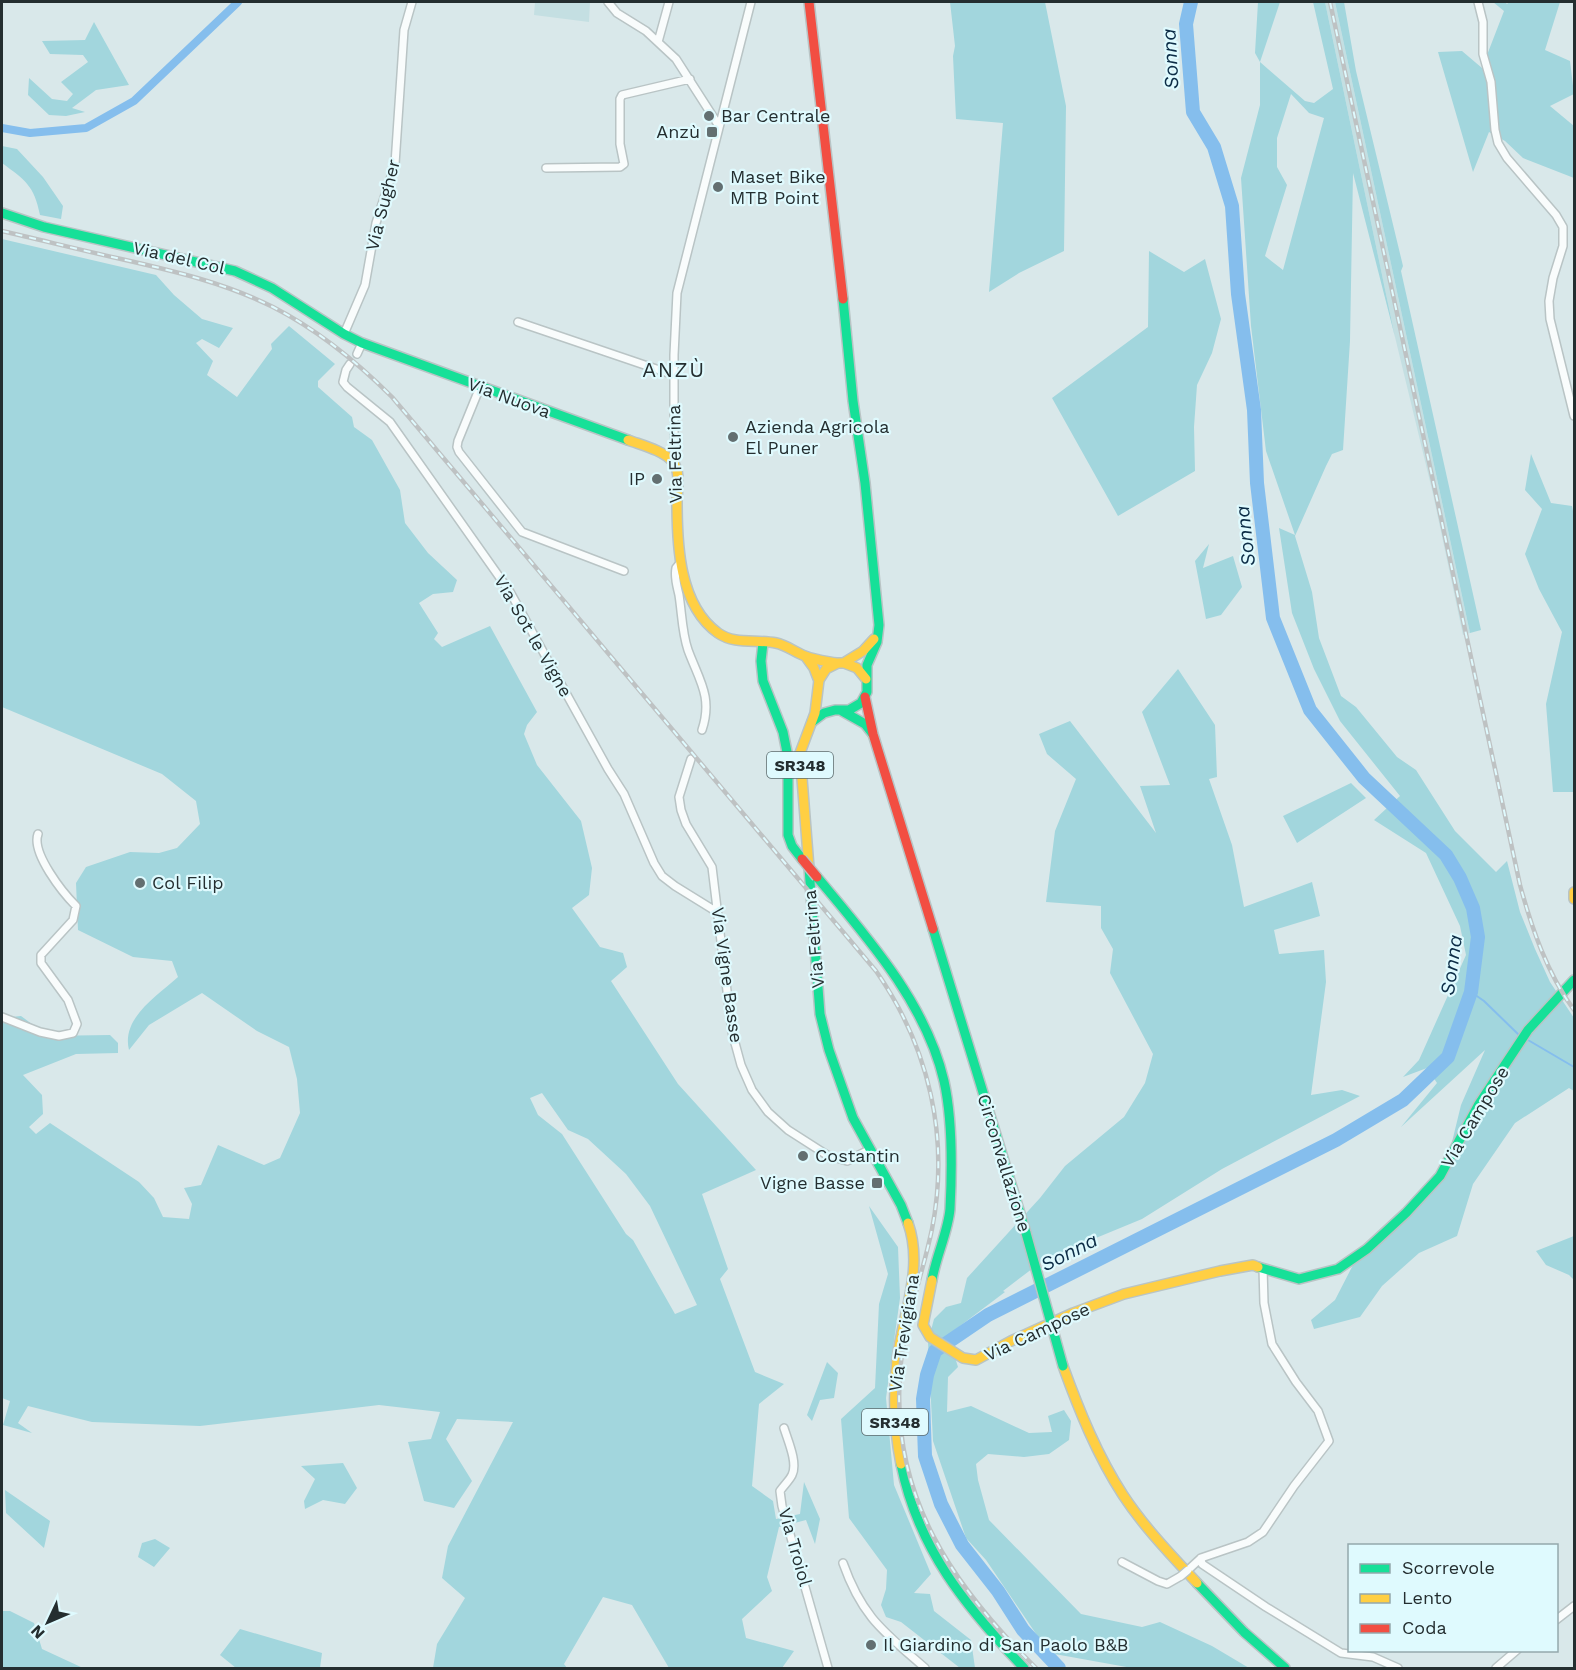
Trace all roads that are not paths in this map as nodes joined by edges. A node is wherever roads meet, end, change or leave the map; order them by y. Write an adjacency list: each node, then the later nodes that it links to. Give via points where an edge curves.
1 (412, 2): 13 (street, Via Sugher, via 404,30 395,164 376,223 365,285)
2 (608, 2): 7 (street)
3 (669, 2): 7 (street)
4 (751, 2): 9 (street, Via Feltrina)
5 (808, 2): 23 (main road, via 865,483)
6 (1478, 2): 19 (street, via 1498,143 1563,227 1550,319)
7 (658, 42): 8 (street)
8 (690, 80): 9 (street); 10 (street, via 622,95 620,144 624,164 620,167)
9 (719, 126): 17 (street, Via Feltrina, via 677,293)
10 (546, 168)
11 (2, 213): 13 (main road, Via del Col, via 235,271 272,288)
12 (518, 322): 17 (street)
13 (344, 334): 14 (main road, Via Nuova)
14 (362, 343): 15 (street); 18 (main road, Via Nuova)
15 (357, 354)
16 (350, 364): 38 (street, Via Sot le Vigne, via 343,382 390,422 510,592 624,794 662,876)
17 (674, 375): 20 (street, Via Feltrina)
18 (480, 387): 20 (main road, Via Nuova, via 649,448); 22 (street, via 457,447 492,494 525,534)
19 (1575, 416)
20 (674, 462): 21 (main road, Via Feltrina)
21 (681, 562): 24 (main road, Via Feltrina, via 705,623 728,638); 32 (street, via 675,577 688,650 708,708)
22 (624, 571)
23 (878, 631): 26 (main road, via 863,651); 27 (main road)
24 (763, 643): 25 (main road, Via Feltrina, via 782,645); 42 (main road, Via Campose, bridge, via 763,681 783,732 788,757 788,835 792,846 907,995 928,1035 944,1080 950,1120 950,1211 923,1325 930,1337 963,1358 976,1360 1073,1312 1124,1294 1220,1271 1253,1265)
25 (804, 656): 26 (main road, Via Feltrina); 28 (main road, via 814,668)
26 (840, 663): 27 (main road, Via Feltrina, via 858,668); 28 (main road, via 822,673)
27 (866, 679): 29 (main road)
28 (819, 685): 30 (main road, via 824,702); 31 (main road, Via Feltrina / SR348)
29 (865, 697): 30 (main road, via 855,708); 33 (main road, Circonvallazione)
30 (838, 710): 31 (main road, via 824,712); 33 (main road, via 865,724)
31 (812, 722): 41 (main road, Via Feltrina / SR348, via 800,762 820,1014 842,1090)
32 (702, 730)
33 (873, 734): 53 (main road, Circonvallazione, bridge, via 1064,1366 1088,1427 1122,1494 1150,1531 1237,1626)
34 (691, 759): 38 (street, Via Vigne Basse, via 679,797 681,810 712,867)
35 (38, 834): 40 (street, via 43,859 63,893 76,906 74,920 41,955 41,963 68,1000 77,1024 73,1033 58,1036)
36 (1575, 892): 37 (main road)
37 (1575, 899)
38 (717, 912): 41 (street, Via Vigne Basse, via 732,1032 752,1090 788,1130 826,1155 847,1161)
39 (1575, 980): 42 (main road, Via Campose, via 1528,1030 1479,1104 1440,1176 1406,1214 1338,1269 1299,1279)
40 (2, 1017)
41 (869, 1150): 52 (main road, Via Trevigiana / SR348, via 905,1216 915,1249 894,1395 896,1435 911,1502 950,1582)
42 (1263, 1268): 44 (street, via 1264,1303 1272,1344 1318,1411 1329,1441 1263,1532 1248,1542)
43 (784, 1428): 50 (street, Via Troiol, via 793,1458 793,1474 780,1491 782,1506)
44 (1201, 1558): 45 (street, bridge, via 1167,1584); 54 (street, via 1202,1564 1341,1653 1373,1657)
45 (1122, 1562)
46 (843, 1563): 51 (street, via 866,1612)
47 (1575, 1606): 48 (street)
48 (1558, 1619)
49 (1515, 1652): 55 (street)
50 (828, 1668)
51 (925, 1668)
52 (1024, 1668)
53 (1285, 1668)
54 (1398, 1668)
55 (1496, 1668)

